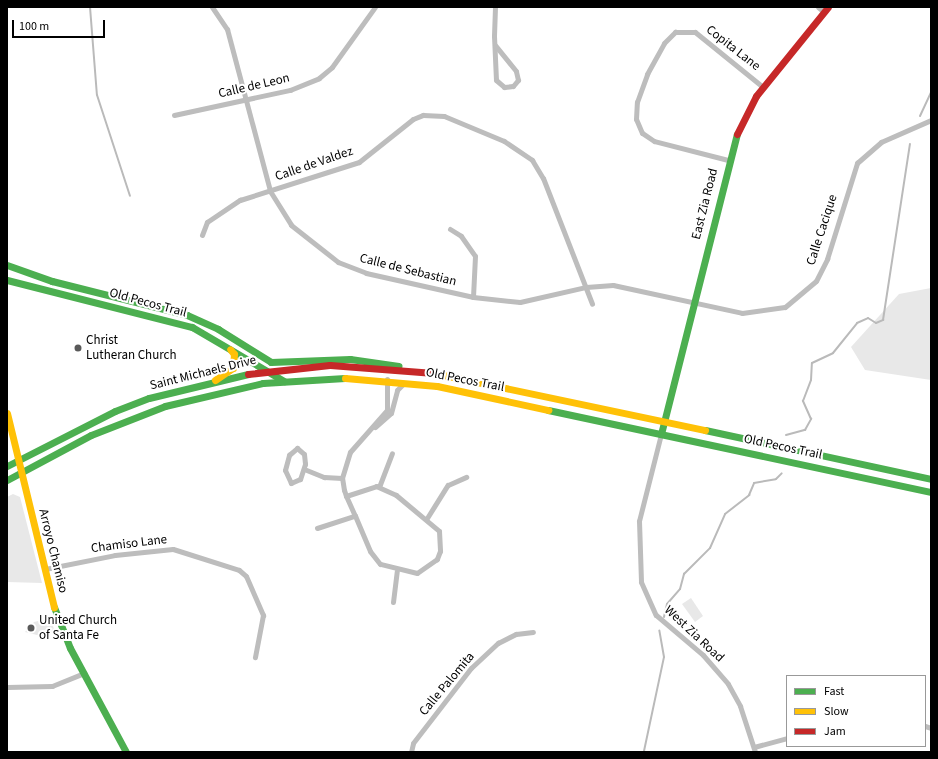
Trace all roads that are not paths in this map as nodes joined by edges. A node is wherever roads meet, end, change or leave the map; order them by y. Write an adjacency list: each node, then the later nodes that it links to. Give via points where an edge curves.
1 (212, 7): 8 (street, Calle de Sebastian, via 227,29)
2 (375, 7): 8 (street, Calle de Leon, via 332,68 320,78 290,90)
3 (495, 7): 6 (street)
4 (818, 7): 5 (street)
5 (826, 9): 7 (main road, East Zia Road)
6 (495, 45): 6 (street, via 516,71 518,80 513,86 504,87 496,80)
7 (763, 87): 11 (main road, East Zia Road, via 739,126); 11 (street, Copita Lane, via 695,32 675,32 664,42 647,74 637,102 636,119 642,132 654,142)
8 (247, 99): 9 (street, Calle de Leon); 12 (street, Calle de Sebastian)
9 (174, 116)
10 (931, 120): 19 (street, Calle Cacique, via 882,142 857,163 827,259 816,281 800,298 766,312 742,313)
11 (728, 160): 19 (main road, East Zia Road)
12 (270, 191): 14 (street, Calle de Valdez, via 220,211 207,222); 17 (street, Calle de Valdez, via 359,162 413,118 423,115 444,116 504,141 532,160 543,178); 18 (street, Calle de Sebastian, via 291,225 338,262 366,273)
13 (450, 229): 18 (street, via 461,236 474,256)
14 (202, 235)
15 (7, 265): 23 (main road, Old Pecos Trail, via 52,281 187,314 218,329 271,362 350,359 378,361)
16 (7, 280): 21 (main road, Old Pecos Trail, via 178,322)
17 (586, 287): 18 (street, Calle de Sebastian, via 520,302); 19 (street, Calle de Sebastian, via 613,285); 20 (street, Calle de Valdez)
18 (474, 297)
19 (692, 302): 30 (main road, East Zia Road)
20 (592, 304)
21 (219, 340): 22 (main road, Old Pecos Trail); 26 (main road, via 233,352 235,360 230,371)
22 (262, 370): 23 (main road, Saint Michaels Drive, via 330,365); 26 (main road, Saint Michaels Drive); 27 (main road, Old Pecos Trail)
23 (420, 371): 24 (main road, Old Pecos Trail)
24 (454, 376): 25 (main road, via 396,373); 30 (main road, Old Pecos Trail)
25 (386, 379): 27 (main road, Old Pecos Trail); 28 (main road, Old Pecos Trail); 31 (street, via 388,407)
26 (215, 380): 34 (main road, Saint Michaels Drive, via 115,411)
27 (284, 381): 37 (main road, Saint Michaels Drive, via 198,396 145,412 91,435)
28 (406, 381): 31 (street, via 397,390 388,418); 32 (main road, Old Pecos Trail)
29 (7, 413): 34 (main road, Arroyo Chamiso)
30 (664, 422): 32 (main road, East Zia Road); 41 (main road, Old Pecos Trail)
31 (372, 428): 39 (street, via 350,452)
32 (662, 434): 43 (main road, Old Pecos Trail); 56 (street, West Zia Road, via 639,521 640,582 656,615 703,655 728,684 740,706)
33 (392, 453): 42 (street)
34 (21, 459): 35 (main road, Saint Michaels Drive); 37 (main road, Arroyo Chamiso)
35 (7, 466)
36 (304, 469): 36 (street, via 304,454 299,448 293,449 286,465 288,481 298,481); 39 (street, via 324,477)
37 (22, 472): 40 (main road, Saint Michaels Drive); 48 (main road, Arroyo Chamiso)
38 (466, 477): 46 (street, via 448,485)
39 (342, 478): 44 (street)
40 (7, 480)
41 (931, 480)
42 (379, 486): 44 (street); 46 (street)
43 (931, 492)
44 (346, 496): 45 (street)
45 (355, 516): 47 (street); 49 (street, via 377,561)
46 (427, 518): 49 (street, via 440,536 439,556 421,572)
47 (317, 528)
48 (45, 569): 52 (street, Chamiso Lane, via 115,555 173,549 239,570 246,576 263,615); 53 (main road, Arroyo Chamiso, via 64,635)
49 (397, 571): 50 (street)
50 (393, 602)
51 (533, 632): 58 (street, Calle Palomita, via 516,634 498,643 472,668 413,743)
52 (255, 657)
53 (84, 673): 54 (street, via 52,686); 57 (main road, Arroyo Chamiso)
54 (7, 687)
55 (786, 738): 56 (street)
56 (754, 749)
57 (126, 752)
58 (411, 752)

